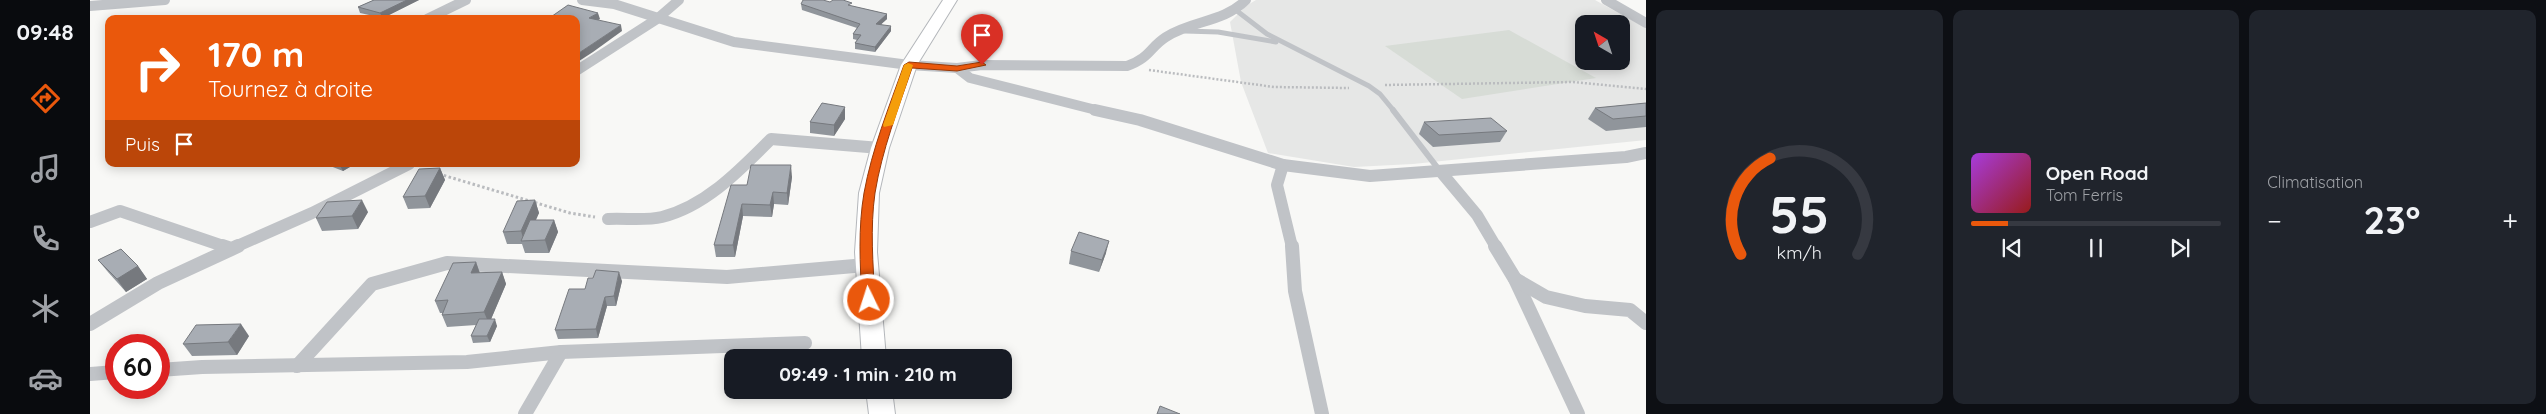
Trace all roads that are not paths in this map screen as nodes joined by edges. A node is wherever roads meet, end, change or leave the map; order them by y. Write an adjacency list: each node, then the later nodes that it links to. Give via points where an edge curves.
1 (164, 0): 8 (street)
2 (466, 0): 10 (street)
3 (582, 0): 11 (street, via 614,4)
4 (679, 0): 11 (street)
5 (950, 0): 15 (main road)
6 (1246, 0): 9 (street)
7 (1606, 0): 12 (street)
8 (90, 6)
9 (1237, 11): 13 (street); 14 (lane)
10 (435, 15)
11 (657, 19): 15 (street, via 734,42); 16 (street)
12 (1646, 23)
13 (1180, 32): 14 (lane, via 1236,34); 17 (street, via 1166,38 1143,61 1126,66 982,65)
14 (1289, 46): 22 (lane, via 1380,94)
15 (909, 65): 17 (street); 18 (main road)
16 (580, 68)
17 (957, 68): 20 (street, via 970,78 1072,106 1140,120)
18 (880, 148): 23 (street, via 771,139 734,176 690,205 662,218); 26 (main road, via 869,193)
19 (1646, 153): 22 (street)
20 (1283, 165): 22 (street, via 1370,176); 40 (street, via 1277,185 1292,246 1295,291)
21 (403, 167): 25 (street, via 325,208)
22 (1441, 172): 27 (street, via 1477,214)
23 (608, 219)
24 (90, 222): 25 (street, via 120,211)
25 (228, 248): 29 (street, via 119,303)
26 (866, 264): 31 (main road); 33 (street, via 727,277 447,263 372,284)
27 (1515, 280): 28 (street, via 1546,297 1585,306 1630,310); 41 (street)
28 (1646, 322)
29 (90, 324)
30 (805, 343): 32 (street)
31 (873, 349)
32 (561, 352): 33 (street, via 467,362); 38 (street)
33 (297, 366): 34 (street)
34 (170, 369)
35 (105, 373): 36 (street)
36 (90, 374)
37 (880, 399): 39 (main road)
38 (525, 414)
39 (882, 414)
40 (1322, 414)
41 (1578, 414)

